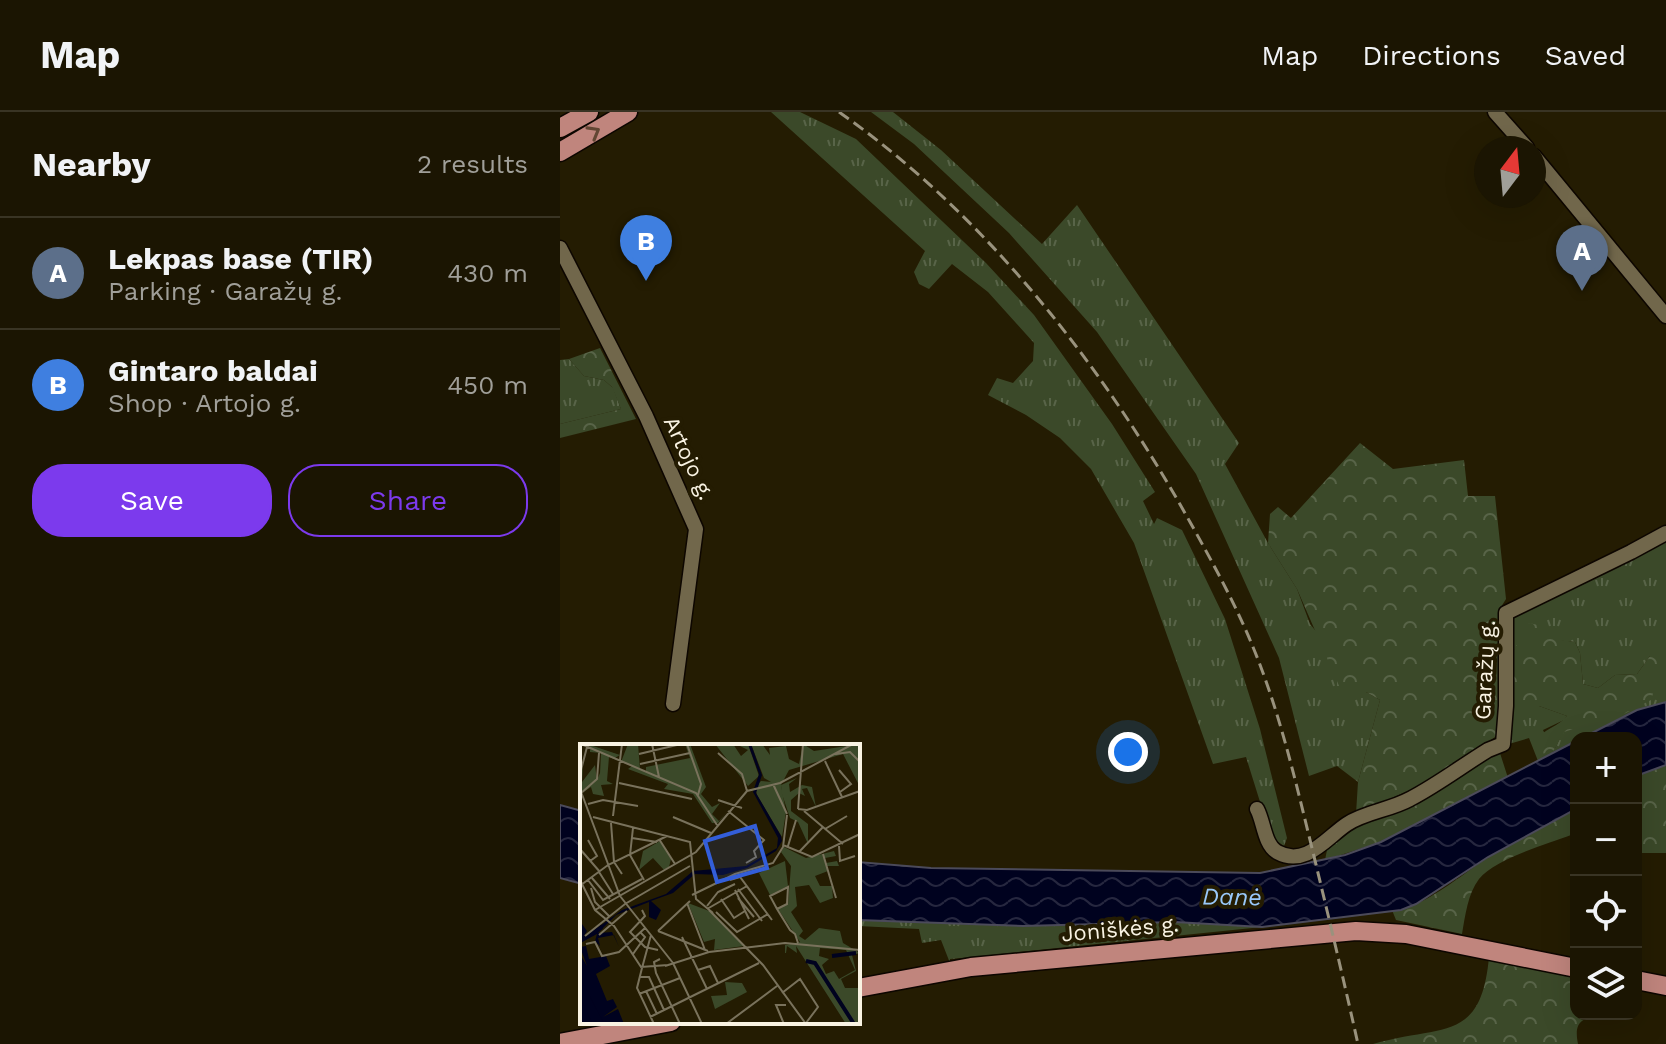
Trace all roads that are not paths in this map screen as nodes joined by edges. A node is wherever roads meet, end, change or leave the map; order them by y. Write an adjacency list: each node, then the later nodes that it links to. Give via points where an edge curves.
1 (589, 112): 4 (main road)
2 (628, 112): 6 (main road, one-way to 2)
3 (1495, 112): 5 (street)
4 (560, 128)
5 (1516, 136)
6 (560, 152)
7 (1546, 171): 9 (street)
8 (560, 248): 11 (street, Artojo g., via 646,416 696,529)
9 (1666, 316)
10 (1666, 533): 12 (street, Garažų g., via 1506,613 1503,744 1407,801 1347,823 1322,847 1303,855 1287,855 1271,846)
11 (673, 704)
12 (1257, 809)
13 (1570, 967): 16 (main road, Joniškės g., via 1406,934 1356,931 971,967)
14 (1642, 981): 15 (main road)
15 (1666, 986)
16 (860, 988)
17 (661, 1024): 18 (main road)
18 (564, 1043)

